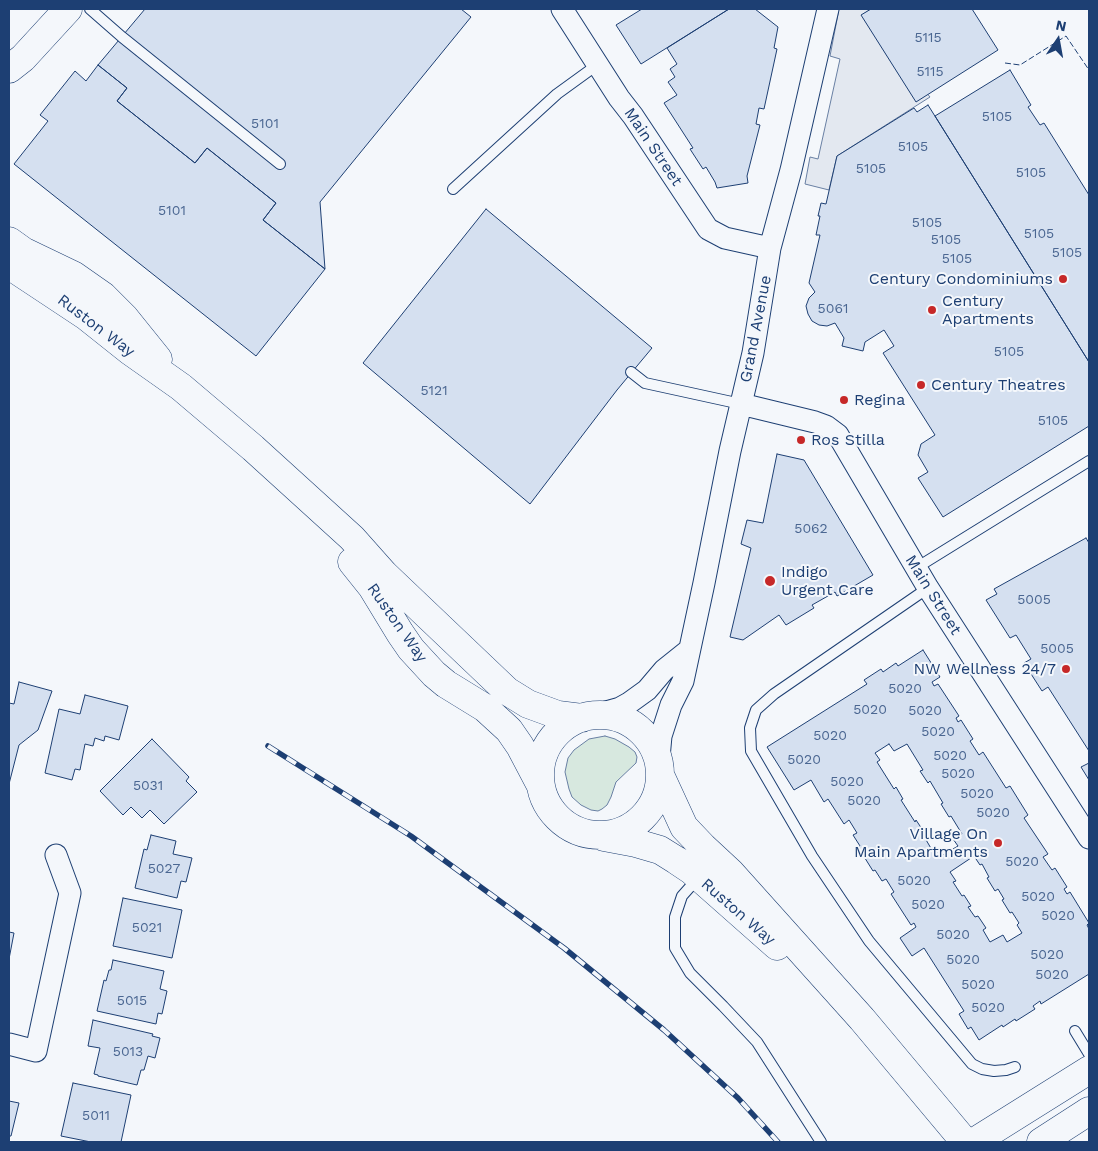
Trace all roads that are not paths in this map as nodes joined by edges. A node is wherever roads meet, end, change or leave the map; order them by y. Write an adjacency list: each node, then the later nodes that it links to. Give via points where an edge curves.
1 (68, 9): 5 (main road)
2 (90, 9): 8 (lane)
3 (562, 9): 6 (street, Main Street)
4 (828, 9): 11 (street, Grand Avenue)
5 (16, 63): 7 (main road)
6 (598, 65): 9 (lane, via 557,94); 11 (street, Main Street, via 708,229 725,238)
7 (9, 82)
8 (280, 164)
9 (453, 189)
10 (9, 241): 14 (main road, Ruston Way, via 73,275 102,296 125,318)
11 (770, 248): 15 (street, Grand Avenue)
12 (9, 265): 14 (main road, Ruston Way, via 86,316)
13 (631, 372): 15 (lane, via 645,383)
14 (182, 388): 17 (main road, Ruston Way)
15 (741, 404): 18 (street, Main Street, via 815,422 838,435); 20 (street, Grand Avenue)
16 (1089, 461): 18 (lane)
17 (302, 494): 21 (main road, Ruston Way, via 352,538 384,574 507,691 528,704 558,715); 23 (main road, Ruston Way, via 372,587 411,649 446,684 485,708 509,730)
18 (916, 568): 19 (street, Main Street)
19 (928, 588): 25 (street, Main Street); 32 (lane, via 774,694 756,710 750,728 750,750 812,856 869,941 972,1064 994,1071)
20 (689, 650): 21 (street, via 629,703); 22 (street, Grand Avenue, via 683,681 661,736)
21 (588, 716): 22 (main road, via 612,716 641,730 652,743); 23 (main road, via 560,729 552,738 542,760)
22 (660, 768): 24 (main road, via 659,791 646,815 624,830); 28 (main road, Ruston Way, via 684,827 731,873)
23 (540, 784): 24 (main road, via 545,800 566,825)
24 (598, 836): 27 (main road, Ruston Way, via 660,850)
25 (1089, 838)
26 (56, 855): 30 (street, via 70,893 36,1051)
27 (699, 878): 28 (main road, Ruston Way); 35 (lane, via 682,896 675,917 676,948 690,973 757,1042)
28 (862, 1019): 36 (main road, Ruston Way)
29 (1075, 1031): 31 (lane)
30 (9, 1044)
31 (1089, 1054)
32 (1015, 1067)
33 (1089, 1070): 37 (main road)
34 (1089, 1111): 38 (main road)
35 (821, 1142)
36 (965, 1142)
37 (974, 1142)
38 (1042, 1142)

